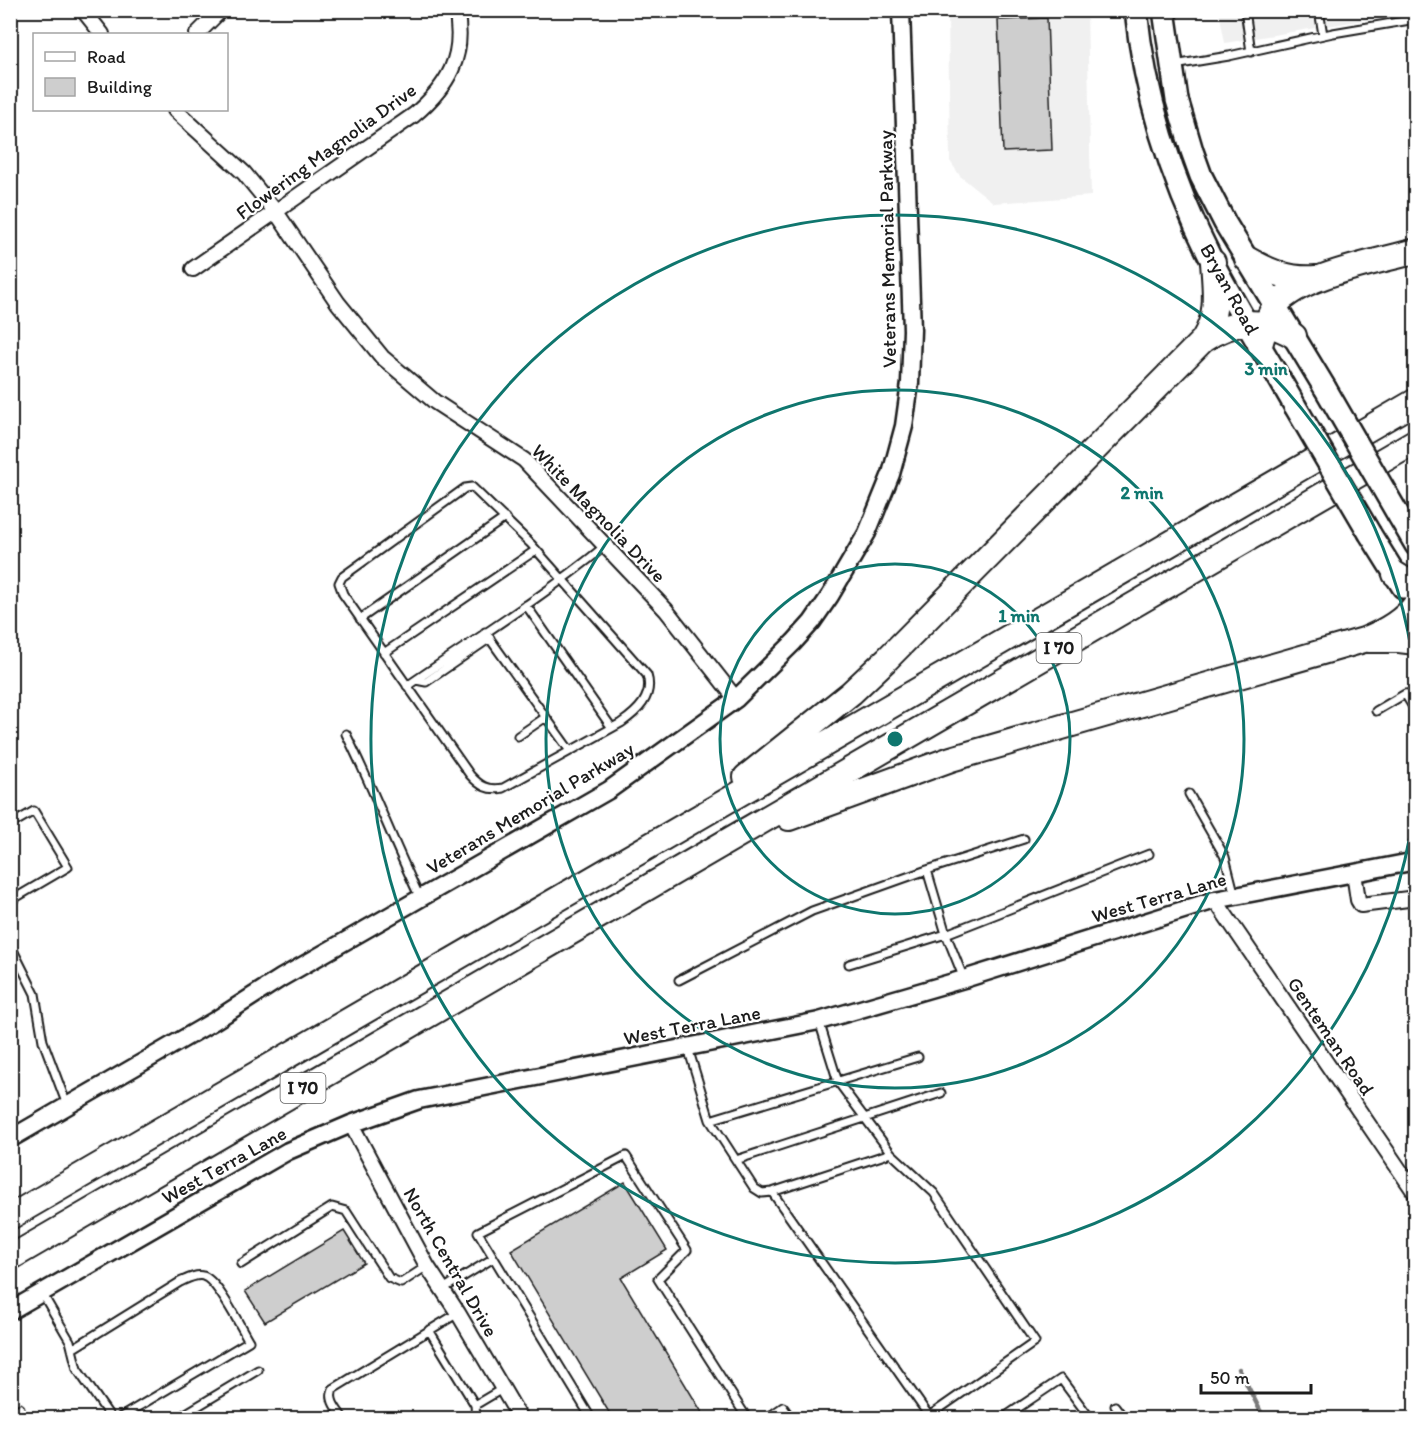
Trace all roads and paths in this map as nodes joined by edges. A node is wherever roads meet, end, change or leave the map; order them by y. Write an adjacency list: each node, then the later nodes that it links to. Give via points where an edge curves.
1 (83, 10): 10 (street)
2 (221, 10): 11 (street)
3 (456, 10): 16 (street, Flowering Magnolia Drive, via 459,40 454,62 446,83 431,101)
4 (901, 10): 43 (street, Veterans Memorial Parkway, via 912,330 902,434 881,502 837,586 812,622)
5 (1136, 10): 19 (main road, Bryan Road, via 1155,116 1181,192)
6 (1164, 10): 14 (main road, Bryan Road)
7 (1245, 10): 13 (lane)
8 (1319, 10): 12 (lane)
9 (1416, 19): 12 (lane)
10 (101, 33)
11 (198, 33)
12 (1323, 35): 13 (lane)
13 (1251, 52): 14 (lane)
14 (1171, 65): 18 (main road, Bryan Road, via 1201,176)
15 (176, 111): 16 (street, White Magnolia Drive, via 244,173)
16 (276, 212): 20 (street, Flowering Magnolia Drive); 29 (street, White Magnolia Drive, via 338,303 382,357 435,402 524,460)
17 (1416, 251): 21 (highway)
18 (1246, 259): 21 (highway, via 1287,277); 22 (main road, Bryan Road)
19 (1213, 262): 22 (main road, Bryan Road); 24 (highway, via 1215,310)
20 (193, 269)
21 (1321, 277): 22 (highway, via 1301,286)
22 (1262, 324): 23 (highway, via 1279,327); 24 (highway, via 1229,326); 31 (main road, Bryan Road, bridge, via 1295,406)
23 (1294, 336): 28 (main road, bridge)
24 (1203, 340): 53 (highway, via 887,659)
25 (1416, 401): 53 (highway, I 70)
26 (1416, 441): 56 (highway, I 70)
27 (505, 518): 30 (lane); 35 (lane); 35 (lane, via 472,487 465,488 342,577 339,583 343,594)
28 (1416, 545)
29 (605, 546): 32 (lane); 43 (street, White Magnolia Drive, via 666,610)
30 (536, 549): 32 (lane); 39 (lane)
31 (1395, 574): 33 (highway)
32 (562, 579): 34 (lane); 47 (lane, via 650,683 647,698 630,717)
33 (1415, 601): 37 (highway, via 1398,623)
34 (526, 605): 36 (lane); 47 (lane)
35 (360, 619): 39 (lane)
36 (488, 635): 40 (lane); 46 (lane)
37 (1364, 640): 38 (highway); 56 (highway, via 951,759)
38 (1416, 642)
39 (384, 653): 40 (lane)
40 (407, 686): 50 (lane, via 478,785 494,790 503,788)
41 (1416, 693): 42 (lane)
42 (1405, 694): 44 (lane); 45 (lane)
43 (736, 699): 62 (street, Veterans Memorial Parkway, via 609,790)
44 (1377, 711)
45 (1416, 712)
46 (546, 717): 49 (lane); 50 (lane)
47 (612, 728): 50 (lane)
48 (346, 734): 62 (lane)
49 (518, 736)
50 (570, 751)
51 (1189, 794): 61 (lane, via 1225,857)
52 (10, 809): 54 (lane)
53 (699, 817): 85 (highway, I 70)
54 (14, 823): 65 (lane, via 34,811 68,867)
55 (1024, 839): 59 (lane)
56 (702, 855): 86 (highway, I 70)
57 (1149, 855): 66 (lane)
58 (1416, 861): 60 (street, West Terra Lane)
59 (927, 870): 66 (lane); 70 (lane, via 812,911)
60 (1354, 873): 61 (street, West Terra Lane); 63 (street, via 1361,905)
61 (1235, 896): 64 (street, West Terra Lane)
62 (421, 898): 76 (street, Veterans Memorial Parkway)
63 (1416, 898)
64 (1215, 900): 69 (street, West Terra Lane); 84 (street, Genteman Road)
65 (10, 901)
66 (946, 934): 68 (lane); 69 (lane)
67 (10, 944): 76 (lane, via 35,994 43,1041)
68 (849, 964)
69 (964, 979): 71 (street, West Terra Lane)
70 (679, 980)
71 (819, 1021): 72 (street, West Terra Lane); 74 (lane)
72 (687, 1047): 78 (lane); 79 (street, West Terra Lane, via 419,1100)
73 (918, 1057): 74 (lane)
74 (838, 1082): 77 (lane); 78 (lane)
75 (941, 1093): 77 (lane)
76 (67, 1105): 80 (street, Veterans Memorial Parkway)
77 (865, 1118): 81 (lane); 82 (lane)
78 (710, 1120): 82 (lane)
79 (351, 1124): 89 (street, North Central Drive); 91 (street, West Terra Lane, via 288,1151)
80 (10, 1139)
81 (891, 1153): 83 (lane); 102 (lane, via 934,1193 1035,1342)
82 (736, 1160): 83 (lane, via 754,1188 762,1193)
83 (772, 1192): 102 (lane)
84 (1416, 1194)
85 (10, 1217)
86 (10, 1258)
87 (492, 1259): 90 (lane); 109 (lane); 110 (lane, via 478,1232 626,1156 687,1250 658,1280)
88 (241, 1263): 89 (lane, via 332,1207 346,1211 389,1278 401,1283)
89 (427, 1266): 90 (street, North Central Drive)
90 (443, 1289): 93 (street, North Central Drive)
91 (42, 1293): 92 (street, West Terra Lane); 95 (lane)
92 (10, 1311)
93 (458, 1313): 94 (lane); 97 (street, North Central Drive)
94 (429, 1330): 98 (lane); 106 (lane, via 333,1389 332,1401)
95 (72, 1349): 103 (lane, via 77,1369); 104 (lane, via 180,1282 194,1276 204,1276 213,1282 249,1341)
96 (258, 1370): 105 (lane)
97 (502, 1389): 98 (lane); 108 (street, North Central Drive)
98 (475, 1406): 107 (lane)
99 (1115, 1406): 115 (lane)
100 (20, 1408): 101 (lane)
101 (10, 1414)
102 (929, 1418)
103 (111, 1419)
104 (118, 1419)
105 (178, 1419)
106 (343, 1419)
107 (476, 1419)
108 (520, 1419)
109 (591, 1419)
110 (747, 1419)
111 (767, 1419): 112 (lane, via 783,1407)
112 (791, 1419)
113 (1003, 1419): 114 (lane, via 1061,1379)
114 (1090, 1419)
115 (1124, 1419)

